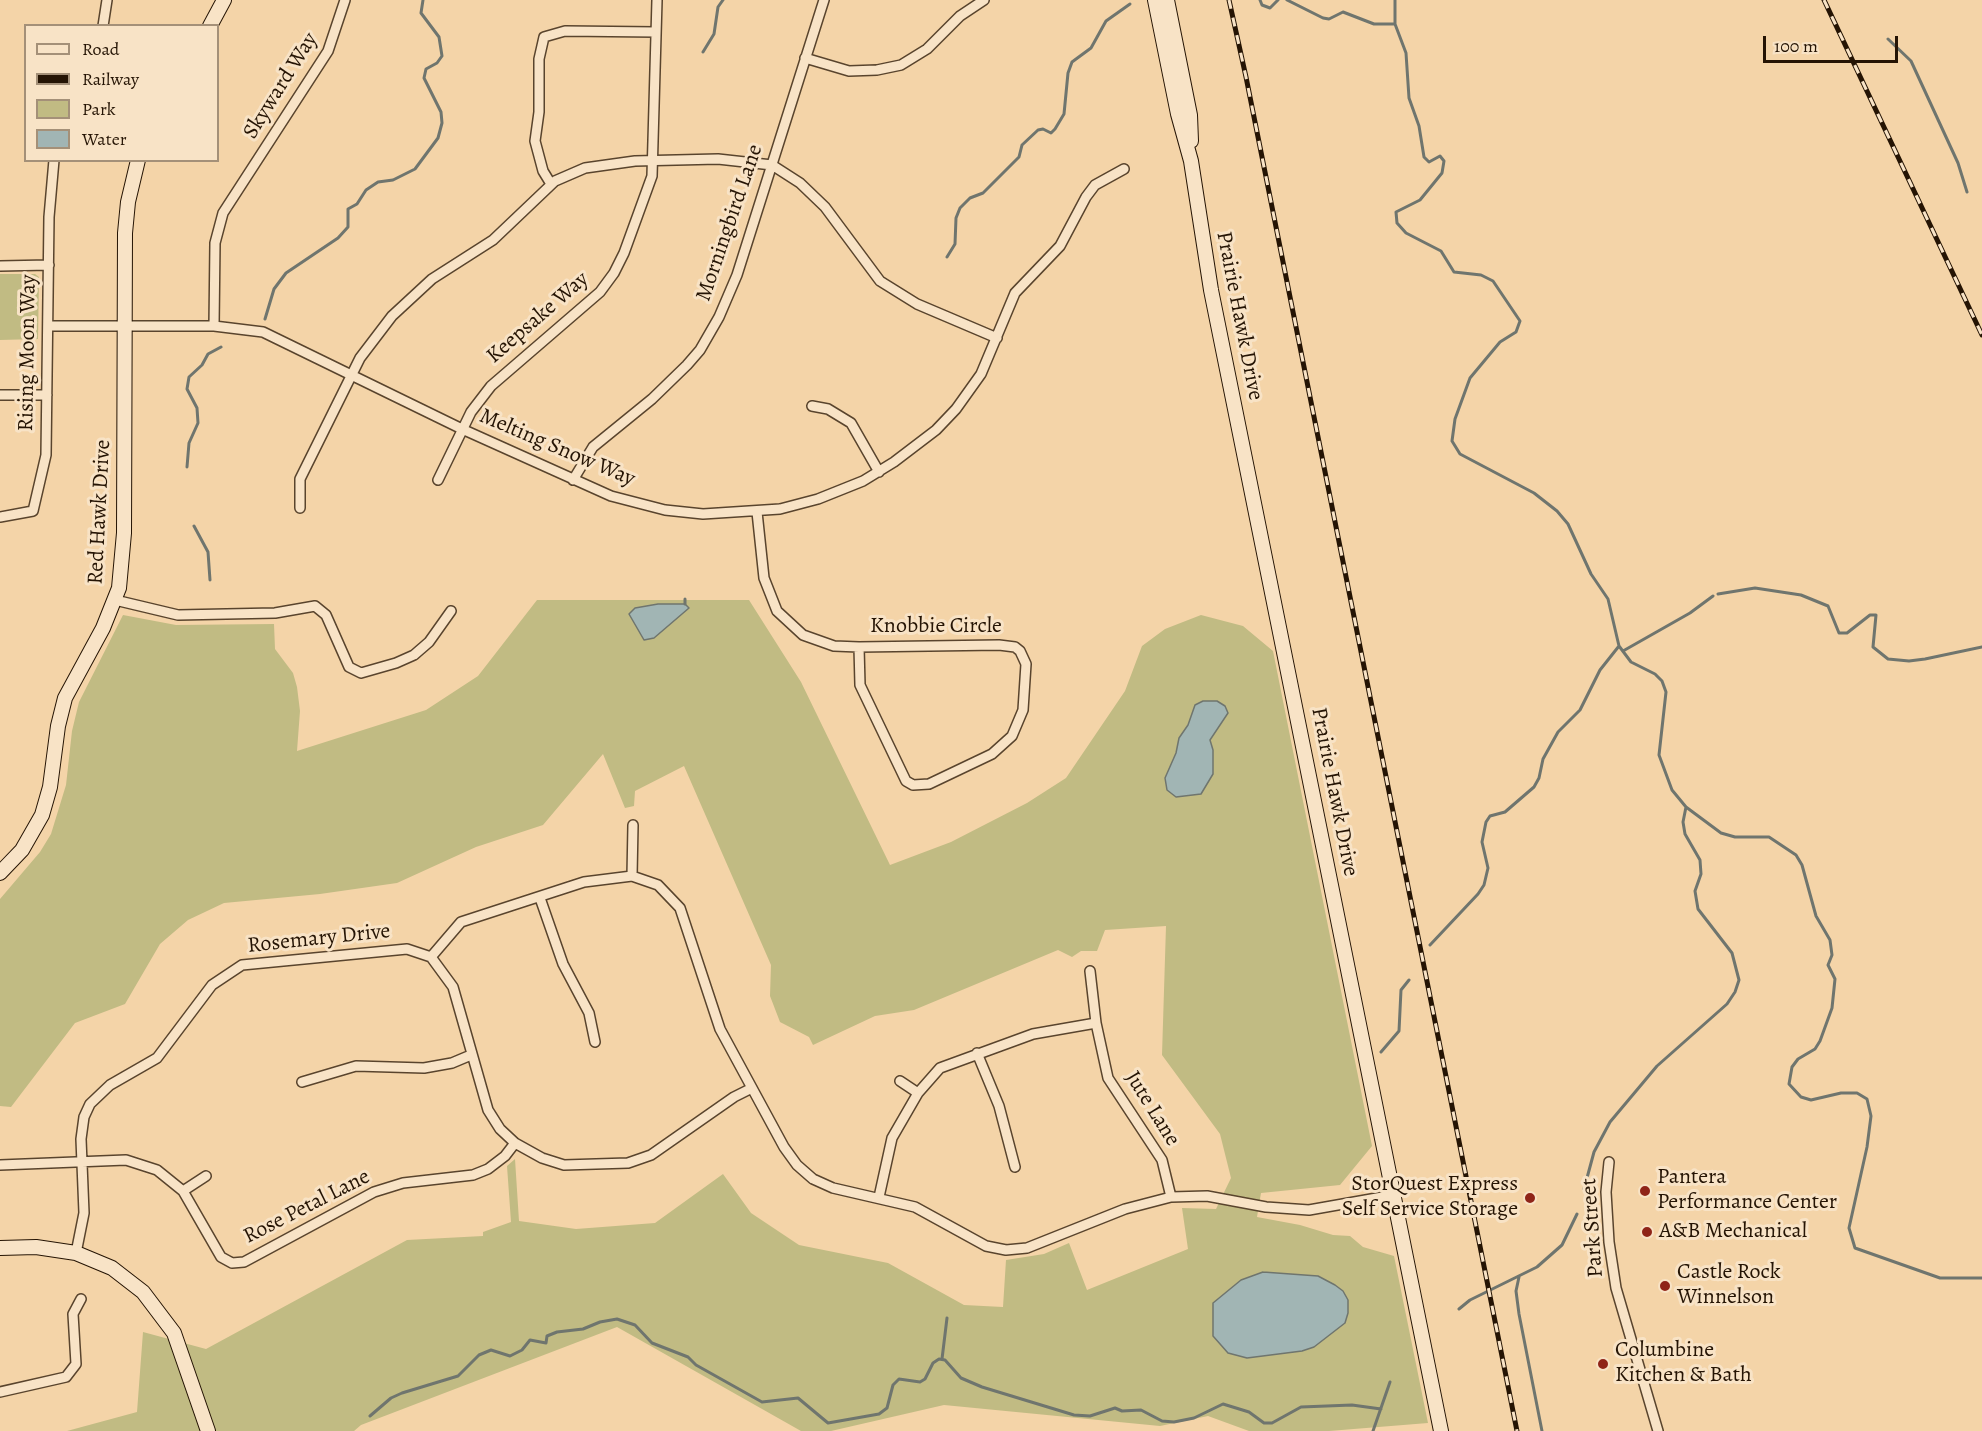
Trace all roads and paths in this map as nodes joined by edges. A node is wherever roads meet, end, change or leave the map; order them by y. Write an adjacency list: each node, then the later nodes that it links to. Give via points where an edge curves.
1 (107, 0): 9 (street)
2 (224, 0): 10 (street)
3 (345, 0): 24 (street, Skyward Way, via 328,51 223,213 215,243)
4 (657, 0): 11 (street, Keepsake Way)
5 (824, 0): 12 (street, Morningbird Lane)
6 (984, 0): 12 (street, via 960,16 927,49 900,65 849,71)
7 (1155, 0): 14 (street, Prairie Hawk Drive)
8 (1167, 0): 14 (street, Prairie Hawk Drive, via 1190,115)
9 (103, 24)
10 (211, 24)
11 (656, 32): 13 (street, Keepsake Way); 19 (street, via 565,32 544,37 539,59 535,141)
12 (805, 58): 17 (street, Morningbird Lane)
13 (654, 160): 17 (street, via 718,159); 19 (street, via 585,168 569,172); 30 (street, Keepsake Way, via 652,176 614,273 580,312 491,386)
14 (1191, 161): 61 (street, Prairie Hawk Drive, via 1211,290)
15 (54, 162): 20 (street, Rising Moon Way)
16 (138, 162): 23 (street, Red Hawk Drive, via 126,219)
17 (772, 165): 25 (street, via 800,183 825,207 880,282 917,304); 33 (street, Morningbird Lane, via 737,275 700,350 652,399 593,447)
18 (1124, 169): 25 (street, Melting Snow Way, via 1095,185 1060,246 1015,293)
19 (551, 184): 26 (street, via 493,240 408,298 374,337)
20 (49, 265): 21 (street); 22 (street, Rising Moon Way)
21 (0, 266)
22 (49, 326): 23 (street, Melting Snow Way); 28 (street, Rising Moon Way)
23 (125, 326): 24 (street, Melting Snow Way); 37 (street, Red Hawk Drive, via 124,533)
24 (214, 326): 26 (street, Melting Snow Way, via 273,336)
25 (997, 338): 31 (street, Melting Snow Way, via 981,374 956,409 936,430)
26 (351, 374): 30 (street, Melting Snow Way); 34 (street, via 300,479)
27 (0, 395): 28 (street)
28 (48, 395): 36 (street, Rising Moon Way, via 46,455 33,512)
29 (812, 406): 31 (street, via 835,412 851,423)
30 (462, 429): 32 (street, Keepsake Way); 33 (street, Melting Snow Way)
31 (879, 472): 35 (street, Melting Snow Way, via 818,499)
32 (438, 480)
33 (573, 480): 35 (street, Melting Snow Way, via 611,496 665,510 703,514)
34 (300, 508)
35 (757, 512): 39 (street, via 764,578 777,611 803,635 834,646)
36 (0, 517)
37 (115, 600): 38 (street, via 178,615 275,613 315,606 326,615 350,666 361,673 414,655 429,642); 41 (street, Red Hawk Drive, via 65,698 42,815 26,844)
38 (451, 611)
39 (859, 647): 39 (street, Knobbie Circle, via 1015,647 1026,664 1026,696 1019,723 1004,745 992,754 928,784 913,785 900,772 869,709 860,685)
40 (633, 825): 42 (street)
41 (0, 873)
42 (632, 876): 43 (street, via 584,882); 52 (street, via 658,885 680,908 720,1029)
43 (540, 898): 44 (street, via 461,922); 47 (street, via 563,964 590,1012)
44 (431, 957): 49 (street, via 453,987); 55 (street, Rosemary Drive, via 407,949 242,965 212,985 157,1058 99,1093 84,1117)
45 (1090, 971): 46 (street, Jute Lane)
46 (1096, 1023): 48 (street, via 1033,1034); 63 (street, Jute Lane, via 1108,1078 1162,1160)
47 (595, 1042)
48 (976, 1053): 53 (street, via 940,1068); 58 (street, via 999,1106)
49 (471, 1055): 51 (street, via 424,1068 356,1066); 54 (street, via 488,1110)
50 (900, 1081): 53 (street)
51 (302, 1082)
52 (752, 1088): 54 (street, via 651,1155 628,1163 564,1165); 62 (street, via 797,1165 813,1179 833,1188)
53 (918, 1093): 62 (street, via 892,1138)
54 (515, 1143): 60 (street, Rose Petal Lane, via 488,1169 472,1176 404,1183 374,1192 244,1262 231,1263 221,1257)
55 (81, 1161): 57 (street, Rose Petal Lane); 60 (street, Rose Petal Lane, via 126,1160 143,1164 166,1175); 65 (street, Rosemary Drive, via 84,1213)
56 (1609, 1162): 70 (street, Park Street, via 1606,1192 1616,1288)
57 (0, 1165)
58 (1015, 1167)
59 (207, 1176): 60 (street)
60 (183, 1191)
61 (1394, 1195): 63 (street, via 1326,1209 1294,1210 1218,1198); 69 (street, Prairie Hawk Drive)
62 (879, 1197): 63 (street, via 915,1207 986,1246 1015,1250 1140,1204)
63 (1171, 1197)
64 (0, 1248): 65 (street, via 36,1247)
65 (76, 1253): 68 (street, via 112,1268 151,1300 174,1333)
66 (81, 1299): 67 (street, via 73,1314 76,1364 66,1377)
67 (0, 1392)
68 (208, 1431)
69 (1441, 1431)
70 (1658, 1431)

